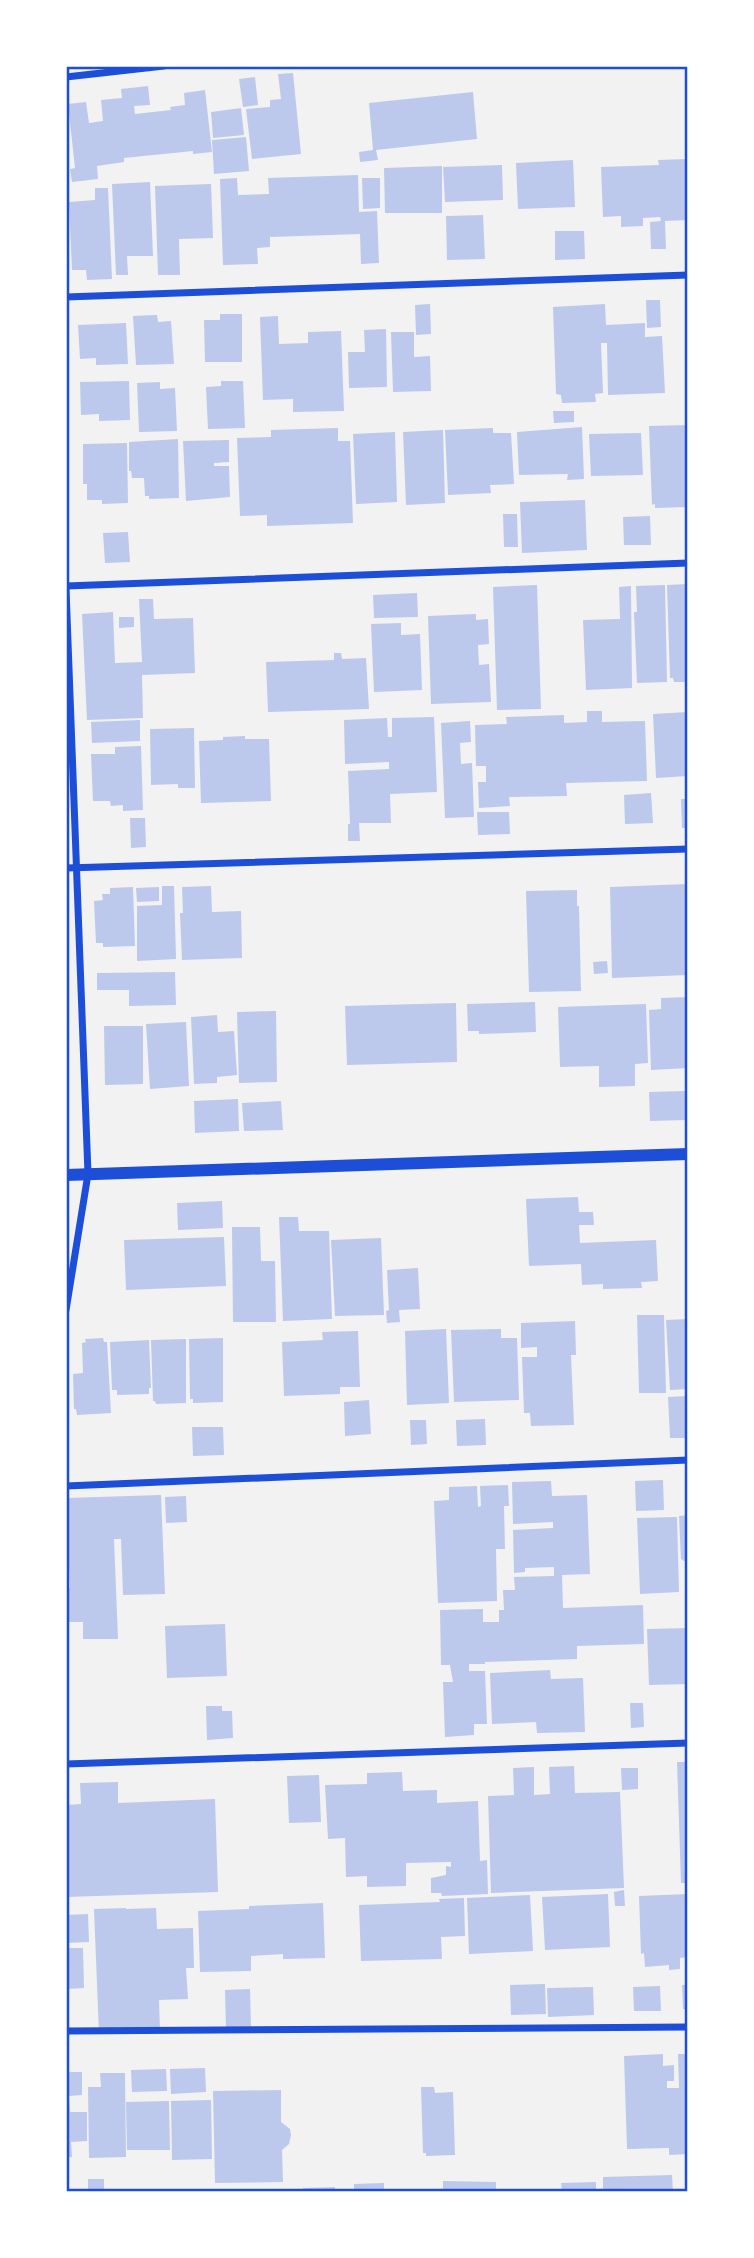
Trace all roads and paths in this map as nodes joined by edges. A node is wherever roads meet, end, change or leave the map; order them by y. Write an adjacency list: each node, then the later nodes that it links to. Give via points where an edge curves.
1 (164, 66): 2 (street)
2 (66, 77)
3 (688, 275): 4 (street)
4 (66, 297)
5 (688, 563): 6 (street)
6 (66, 587): 9 (street)
7 (688, 849): 9 (street)
8 (66, 868): 9 (street)
9 (77, 868): 11 (street)
10 (688, 1154): 11 (street)
11 (88, 1174): 12 (street); 13 (street)
12 (66, 1175)
13 (66, 1310)
14 (688, 1460): 15 (street)
15 (66, 1486)
16 (688, 1743): 17 (street)
17 (66, 1765)
18 (688, 2027): 19 (street)
19 (66, 2031)

